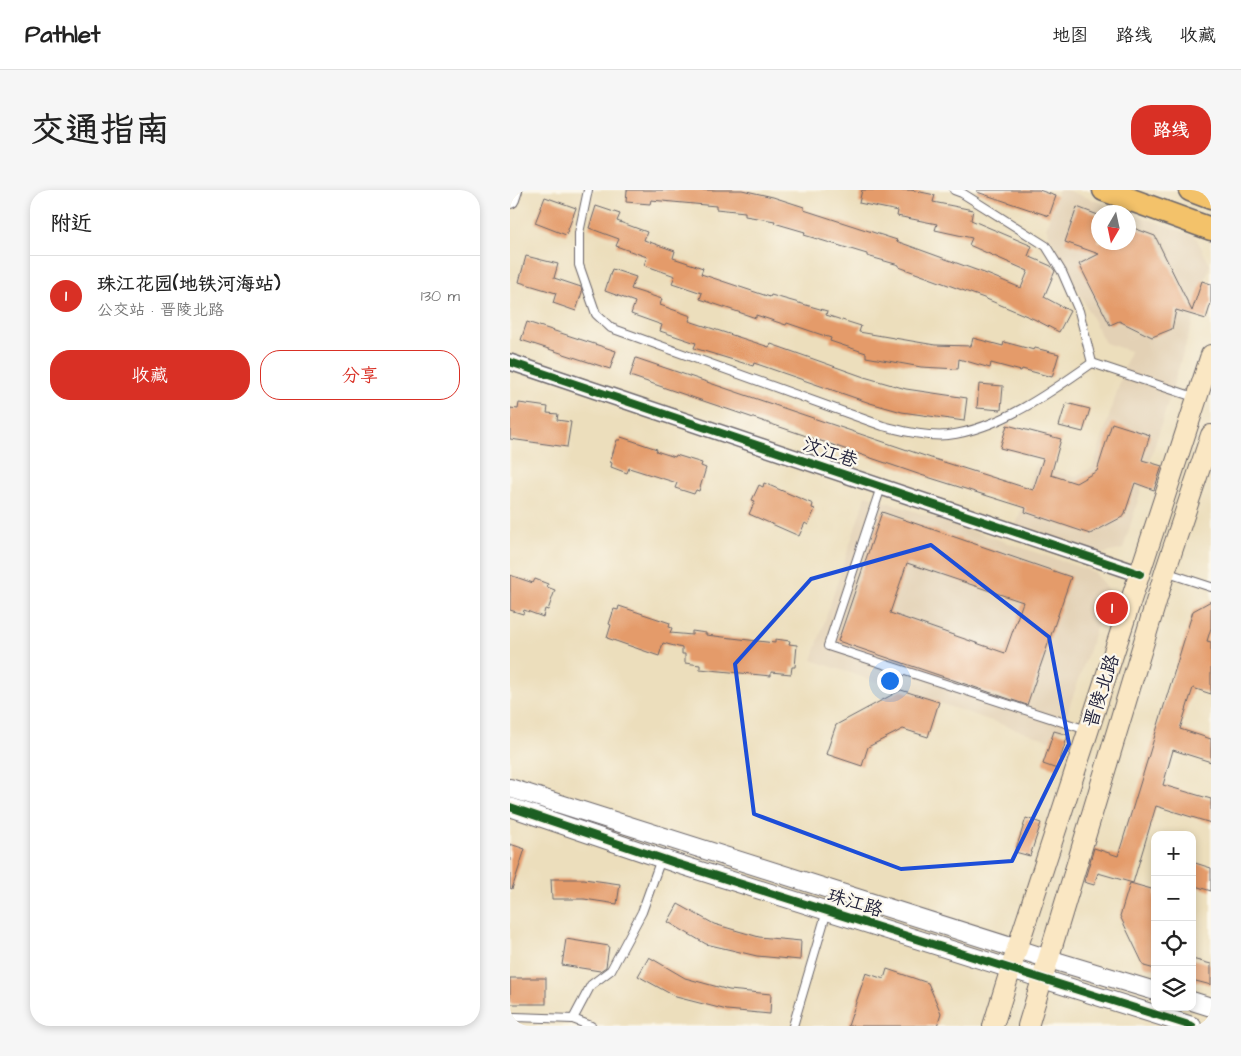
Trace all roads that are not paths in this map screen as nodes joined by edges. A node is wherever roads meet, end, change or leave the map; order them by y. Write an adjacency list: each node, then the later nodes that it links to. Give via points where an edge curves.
1 (513, 190): 7 (street)
2 (588, 190): 11 (lane, via 579,234 579,265 596,314 611,328 883,426 917,434 948,435 989,424 1043,397)
3 (954, 190): 11 (lane, via 1046,246 1079,311)
4 (1104, 190): 8 (main road)
5 (1190, 190): 6 (main road)
6 (1211, 198)
7 (510, 199)
8 (1211, 229)
9 (1211, 355): 12 (main road, 晋陵北路)
10 (510, 362): 14 (street, 汶江巷)
11 (1092, 363): 12 (lane)
12 (1197, 398): 16 (main road, 晋陵北路)
13 (1211, 434): 15 (main road, 晋陵北路)
14 (881, 487): 16 (street, 汶江巷); 18 (lane, via 828,646)
15 (1165, 572): 17 (lane); 24 (main road, 晋陵北路)
16 (1140, 574): 18 (main road, 晋陵北路)
17 (1211, 587)
18 (1089, 731): 23 (main road, 晋陵北路)
19 (510, 788): 23 (street, 珠江路)
20 (510, 807): 21 (street, 珠江路)
21 (661, 859): 22 (street, 珠江路); 31 (lane, via 642,912 611,970 591,984)
22 (827, 911): 25 (street, 珠江路); 33 (lane)
23 (1017, 949): 24 (street, 珠江路); 25 (main road, 晋陵北路)
24 (1049, 959): 26 (main road, 晋陵北路); 27 (street, 珠江路)
25 (1011, 968): 26 (street, 珠江路); 34 (main road, 晋陵北路)
26 (1043, 978): 35 (main road, 晋陵北路); 36 (street, 珠江路)
27 (1151, 989)
28 (1196, 1002): 29 (street)
29 (1211, 1007)
30 (510, 1018): 31 (lane)
31 (573, 1020): 32 (lane)
32 (591, 1026)
33 (792, 1026)
34 (993, 1026)
35 (1028, 1026)
36 (1192, 1026)

